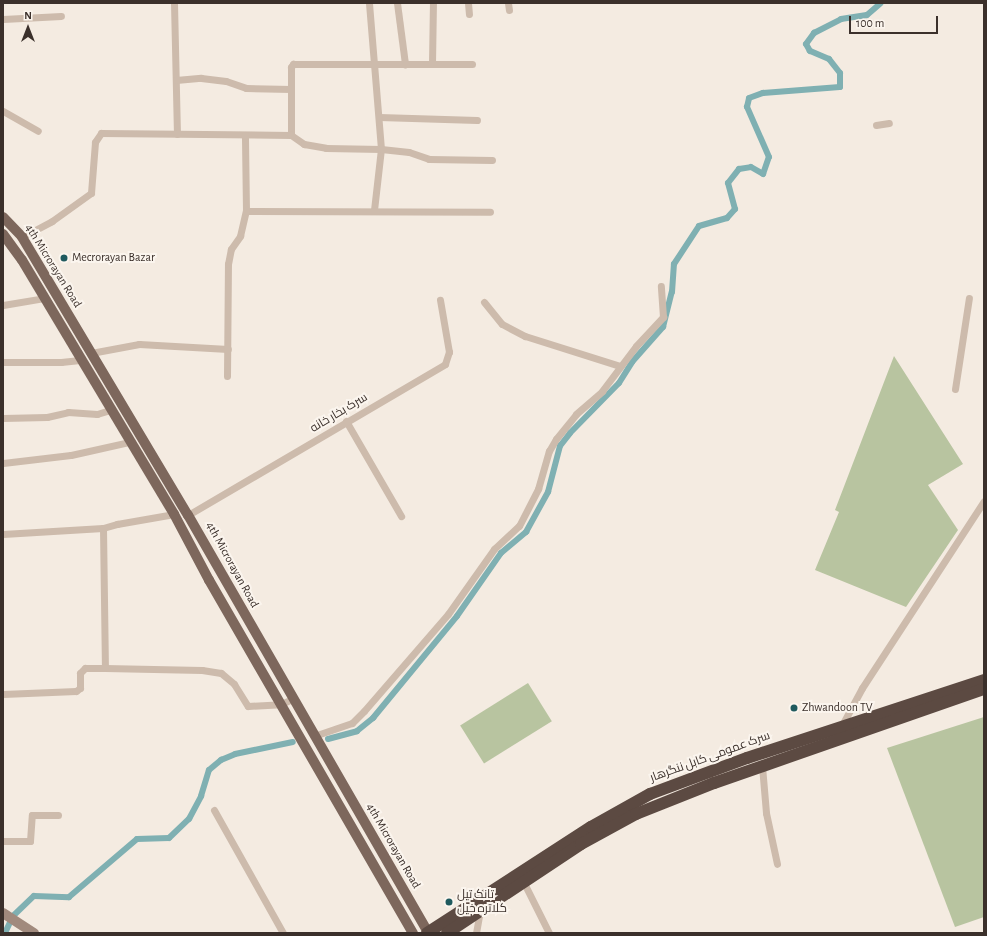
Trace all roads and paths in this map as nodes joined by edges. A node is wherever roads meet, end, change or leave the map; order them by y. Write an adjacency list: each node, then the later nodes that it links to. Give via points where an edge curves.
1 (174, 3): 13 (street)
2 (369, 3): 9 (street)
3 (397, 3): 10 (street)
4 (432, 3): 11 (street)
5 (468, 3): 6 (street)
6 (469, 14)
7 (61, 16): 8 (street)
8 (3, 19)
9 (374, 64): 10 (street); 14 (street, via 293,64); 16 (street)
10 (405, 64): 11 (street)
11 (432, 64): 12 (street)
12 (472, 64)
13 (176, 80): 14 (street, via 201,78 226,81 246,88); 21 (street)
14 (291, 89): 22 (street)
15 (3, 111): 20 (street)
16 (379, 117): 17 (street); 24 (street)
17 (477, 120)
18 (889, 123): 19 (street)
19 (876, 125)
20 (38, 131)
21 (176, 134): 23 (street); 31 (street, via 101,133 95,142 91,193 52,221)
22 (291, 135): 23 (street); 24 (street, via 304,144 326,148)
23 (245, 136): 27 (street)
24 (381, 149): 25 (street, via 409,152 429,159); 26 (street)
25 (492, 160)
26 (374, 210): 27 (street); 28 (street)
27 (246, 211): 38 (street, via 240,236 231,249 228,264)
28 (490, 212)
29 (3, 217): 31 (main road, 4th Microrayan Road)
30 (3, 234): 33 (main road, 4th Microrayan Road)
31 (22, 237): 39 (main road, 4th Microrayan Road)
32 (660, 286): 42 (street, via 663,317)
33 (45, 298): 37 (street); 41 (main road, 4th Microrayan Road)
34 (969, 298): 44 (street)
35 (440, 300): 47 (street, سرک بخار خانه, via 447,340 447,362)
36 (484, 302): 42 (street, via 502,324 526,336)
37 (3, 305)
38 (228, 349): 39 (street, via 140,344); 43 (street)
39 (93, 357): 41 (main road); 52 (main road, 4th Microrayan Road)
40 (3, 362): 41 (street)
41 (82, 363): 45 (main road, 4th Microrayan Road)
42 (620, 366): 63 (street, via 596,398 576,414 556,439 549,451 538,489 519,526 494,549 448,614 352,723)
43 (227, 376)
44 (955, 389)
45 (110, 410): 46 (street, via 97,414 68,412 47,417); 48 (main road, 4th Microrayan Road)
46 (3, 418)
47 (346, 421): 52 (street, سرک بخار خانه); 53 (street)
48 (129, 442): 49 (street, via 71,455); 51 (main road, 4th Microrayan Road)
49 (3, 463)
50 (984, 501): 62 (street, via 862,688)
51 (174, 514): 54 (street, via 123,522); 61 (main road, 4th Microrayan Road)
52 (188, 515): 60 (main road, 4th Microrayan Road)
53 (401, 516)
54 (103, 528): 55 (street); 56 (street)
55 (3, 534)
56 (106, 668): 59 (street, via 85,668 80,673 80,688 76,691); 61 (street, via 161,668 221,673 234,684 248,706)
57 (984, 680): 62 (highway, سرک عمومی کابل ننگرهار)
58 (984, 689): 62 (highway, via 879,725)
59 (3, 694)
60 (292, 699): 61 (street); 63 (main road, 4th Microrayan Road)
61 (281, 704): 75 (main road, 4th Microrayan Road)
62 (841, 733): 64 (highway, via 828,744); 76 (highway, سرک عمومی کابل ننگرهار, via 650,794 591,827)
63 (314, 736): 76 (main road, 4th Microrayan Road)
64 (762, 766): 68 (street, via 766,814); 69 (highway, via 636,814 582,844)
65 (214, 810): 74 (street)
66 (58, 815): 67 (street, via 32,815 30,841)
67 (3, 841)
68 (777, 864)
69 (524, 883): 70 (highway); 80 (street)
70 (480, 912): 72 (highway); 79 (street)
71 (9, 917): 73 (street)
72 (468, 919): 77 (highway); 78 (highway)
73 (34, 933)
74 (283, 933)
75 (413, 933)
76 (427, 933)
77 (447, 933)
78 (463, 933)
79 (476, 933)
80 (549, 933)

